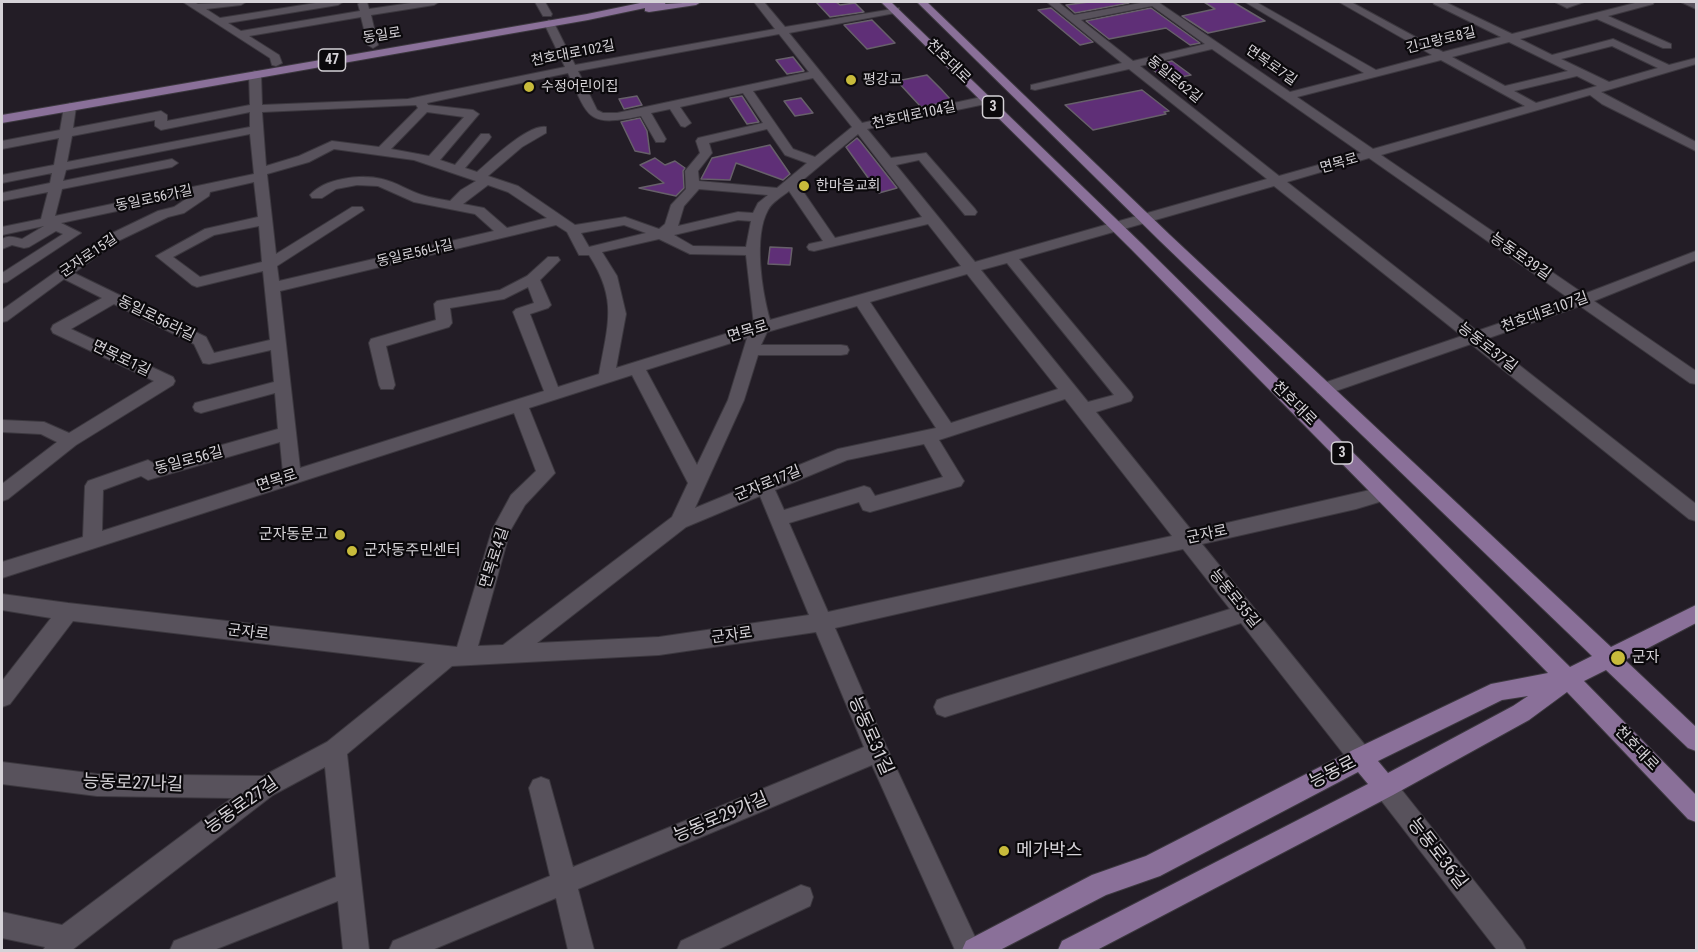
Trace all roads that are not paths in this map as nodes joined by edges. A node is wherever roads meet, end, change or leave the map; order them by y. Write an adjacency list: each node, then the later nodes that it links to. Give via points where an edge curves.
1 (241, 2): 21 (street)
2 (338, 2): 29 (street)
3 (434, 2): 24 (street)
4 (540, 2): 28 (street)
5 (631, 2): 19 (main road, 동일로 / 47)
6 (662, 2): 26 (main road, 동일로 / 47)
7 (696, 2): 26 (main road)
8 (759, 2): 30 (street, 능동로35길)
9 (874, 2): 22 (main road)
10 (925, 2): 95 (main road, 천호대로 / 3)
11 (1052, 2): 27 (street, 동일로62길)
12 (1153, 2): 27 (street); 34 (street, 면목로7길)
13 (1250, 2): 44 (street)
14 (1344, 2): 36 (street)
15 (1438, 2): 32 (street)
16 (1579, 2): 20 (street)
17 (1649, 2): 25 (street, 긴고랑로8길)
18 (1686, 2): 23 (street)
19 (602, 3): 28 (main road, 동일로 / 47)
20 (1563, 3)
21 (193, 4): 29 (street)
22 (891, 6): 30 (street, 천호대로102길); 53 (main road, 천호대로 / 3)
23 (1696, 6)
24 (364, 9): 31 (street); 33 (street)
25 (1600, 16): 32 (street, 긴고랑로8길); 35 (street)
26 (588, 17): 28 (main road, 동일로 / 47)
27 (1073, 18): 40 (street, 동일로62길)
28 (548, 19): 33 (main road, 동일로 / 47); 41 (street); 45 (main road, 동일로 / 47)
29 (220, 21): 31 (street)
30 (783, 30): 41 (street, 천호대로102길); 46 (street, 능동로35길)
31 (241, 34): 39 (street, via 275,57)
32 (1511, 38): 36 (street, 긴고랑로8길); 37 (street)
33 (373, 45): 39 (main road, 동일로 / 47)
34 (1215, 45): 40 (street); 52 (street, 면목로7길)
35 (1667, 46)
36 (1444, 55): 44 (street, 긴고랑로8길); 50 (street)
37 (1552, 58): 42 (street, via 1612,42); 43 (street)
38 (1696, 61): 42 (street, 면목로)
39 (276, 63): 59 (main road, 동일로 / 47)
40 (1131, 65): 48 (street); 83 (street, 동일로62길)
41 (573, 69): 54 (street, 천호대로102길); 60 (street, via 594,115 609,118)
42 (1668, 69): 47 (street, 면목로)
43 (1578, 72): 47 (street); 50 (street)
44 (1373, 73): 52 (street, 긴고랑로8길)
45 (255, 74): 56 (main road, 동일로 / 47); 58 (street)
46 (817, 74): 49 (street); 64 (street, 능동로35길)
47 (1607, 86): 51 (street, 면목로)
48 (1035, 87)
49 (746, 89): 55 (street); 63 (street)
50 (1503, 90): 57 (street)
51 (1592, 91): 57 (street, 면목로); 71 (street)
52 (1288, 96): 73 (street, 면목로7길)
53 (987, 100): 64 (street, 천호대로104길); 99 (main road, 천호대로 / 3)
54 (422, 105): 58 (street, 천호대로102길); 72 (street); 74 (street, via 473,114)
55 (673, 105): 60 (street); 62 (street)
56 (70, 107): 61 (main road, 동일로 / 47); 67 (street)
57 (1535, 107): 73 (street, 면목로)
58 (255, 108): 65 (street); 67 (street, 천호대로102길, via 161,126 161,115)
59 (2, 111)
60 (644, 111): 69 (street)
61 (2, 119)
62 (684, 123)
63 (771, 125): 76 (street, via 790,153); 84 (street, via 702,141 706,153 691,171)
64 (859, 127): 76 (street, 천호대로104길); 77 (street, 능동로35길)
65 (256, 129): 78 (street); 80 (street)
66 (542, 130): 82 (street, via 518,144)
67 (64, 133): 70 (street); 78 (street)
68 (485, 137): 79 (street)
69 (660, 139)
70 (2, 145)
71 (1696, 147)
72 (382, 152): 74 (street, 동일로56가길); 80 (street, 동일로56가길, via 332,145)
73 (1372, 154): 83 (street, 면목로); 120 (street, 능동로39길)
74 (432, 161): 79 (street, 동일로56가길)
75 (172, 162): 85 (street)
76 (817, 162): 87 (street, 천호대로104길)
77 (887, 162): 92 (street, via 924,157); 94 (street, 능동로35길)
78 (60, 168): 81 (street); 85 (street)
79 (457, 170): 82 (street, 동일로56가길)
80 (260, 175): 86 (street, 동일로56가길); 96 (street)
81 (2, 179)
82 (483, 179): 90 (street); 97 (street, 동일로56가길, via 513,189)
83 (1278, 182): 95 (street, 면목로); 123 (street, 능동로37길)
84 (693, 183): 87 (street); 103 (street, via 688,198 677,206 671,226)
85 (56, 186): 89 (street); 98 (street)
86 (213, 187): 98 (street, 동일로56가길); 114 (street, 군자로15길, via 178,210 111,239)
87 (785, 188): 93 (street, 천호대로104길, via 763,206); 104 (street)
88 (316, 195): 90 (street, via 332,186 380,182 419,200)
89 (2, 197)
90 (453, 206): 102 (street, via 479,211)
91 (357, 210): 112 (street)
92 (970, 212)
93 (758, 217): 103 (street, via 738,216); 108 (street)
94 (931, 219): 104 (street); 113 (street, 능동로35길)
95 (1146, 219): 99 (street, 면목로); 132 (main road, 천호대로 / 3)
96 (264, 220): 112 (street); 112 (street, via 210,232 163,256 197,282)
97 (558, 220): 100 (street, 동일로56가길); 102 (street, 동일로56나길)
98 (51, 224): 101 (street, 동일로56가길); 105 (street, 동일로56가길, via 24,244 10,240); 115 (street, 군자로15길, via 74,234)
99 (1116, 227): 110 (street, 면목로); 147 (main road, 천호대로 / 3)
100 (573, 230): 103 (street, via 625,221); 107 (street)
101 (2, 231)
102 (505, 233): 117 (street, 동일로56나길)
103 (662, 234): 107 (street); 108 (street, via 690,250)
104 (832, 243): 106 (street)
105 (2, 245)
106 (814, 247)
107 (589, 251): 128 (street, via 610,276 618,314)
108 (753, 251): 122 (street)
109 (1696, 255): 120 (street, 천호대로107길)
110 (1010, 257): 113 (street, 면목로); 137 (street, via 1125,397)
111 (553, 260): 116 (street)
112 (269, 265): 117 (street)
113 (971, 268): 119 (street, 면목로); 133 (street, 능동로35길)
114 (63, 273): 118 (street, 동일로56라길); 121 (street, 군자로15길)
115 (2, 279)
116 (532, 279): 131 (street, via 504,294 442,304 444,323 377,343); 134 (street, via 543,305 521,312)
117 (271, 288): 124 (street)
118 (113, 298): 124 (street, 동일로56라길, via 200,341 209,359); 142 (street, 면목로1길, via 59,329 168,381)
119 (861, 300): 122 (street, 면목로); 139 (street)
120 (1582, 300): 123 (street, 천호대로107길); 129 (street, 능동로39길)
121 (2, 317)
122 (761, 328): 125 (street); 127 (street, 면목로)
123 (1475, 339): 132 (street, 천호대로107길); 148 (street, 능동로37길)
124 (278, 343): 130 (street)
125 (752, 350): 126 (street); 144 (street, via 736,400)
126 (841, 350)
127 (636, 367): 128 (street, 면목로); 144 (street)
128 (607, 376): 134 (street, 면목로)
129 (1696, 379)
130 (283, 385): 136 (street); 140 (street)
131 (387, 385)
132 (1324, 389): 161 (main road, 천호대로 / 3)
133 (1068, 392): 137 (street, 능동로35길); 139 (street, 군자로17길)
134 (553, 394): 135 (street, 면목로)
135 (519, 404): 143 (street, 면목로); 160 (street, 면목로4길, via 546,473 518,500 501,530)
136 (201, 407)
137 (1083, 410): 152 (street, 능동로35길)
138 (2, 426): 142 (street, via 44,428)
139 (947, 432): 141 (street, 군자로17길)
140 (288, 433): 143 (street); 151 (street, 동일로56길, via 148,473 148,467 94,486)
141 (928, 437): 145 (street, 군자로17길, via 844,454); 149 (street, via 956,481 870,505 864,493)
142 (70, 441): 146 (street, 면목로1길)
143 (292, 476): 151 (street, 면목로)
144 (697, 483): 150 (street)
145 (764, 485): 149 (street, 능동로31길); 150 (street, 군자로17길)
146 (2, 494)
147 (1383, 494): 152 (street, 군자로); 162 (main road, 천호대로 / 3)
148 (1696, 514)
149 (777, 519): 158 (street, 능동로31길)
150 (679, 522): 159 (street, 군자로17길)
151 (92, 540): 153 (street, 면목로)
152 (1186, 540): 156 (street, 능동로35길); 158 (street, 군자로)
153 (2, 570)
154 (2, 602): 155 (street, 군자로)
155 (68, 612): 160 (street, 군자로); 163 (street)
156 (1245, 613): 164 (street); 168 (street, 능동로35길)
157 (1696, 614): 161 (main road, 능동로)
158 (821, 622): 159 (street, 군자로, via 658,646); 167 (street, 능동로31길)
159 (506, 655): 160 (street, 군자로)
160 (457, 657): 166 (street, 능동로27길)
161 (1609, 659): 162 (main road, 능동로); 165 (main road, 천호대로 / 3)
162 (1568, 679): 168 (main road, 능동로, via 1499,691); 171 (main road, via 1521,713); 173 (main road, 천호대로 / 3)
163 (2, 697)
164 (945, 706)
165 (1696, 741)
166 (335, 750): 170 (street, 능동로27길); 175 (street)
167 (877, 752): 174 (street, 능동로29가길); 184 (street, 능동로31길)
168 (1361, 758): 171 (main road, 능동로36길); 185 (main road, 능동로, via 1151,867 1101,884)
169 (2, 773): 170 (street, 능동로27나길, via 97,785)
170 (265, 787): 178 (street, 능동로27길)
171 (1385, 787): 186 (main road); 187 (street, 능동로36길)
172 (541, 788): 174 (street)
173 (1696, 811)
174 (564, 883): 181 (street, 능동로29가길); 182 (street)
175 (349, 884): 179 (street); 180 (street)
176 (801, 897): 183 (street)
177 (2, 926): 178 (street, 능동로27길)
178 (61, 944)
179 (183, 951)
180 (356, 951)
181 (402, 951)
182 (581, 951)
183 (690, 951)
184 (968, 951)
185 (975, 951)
186 (1071, 951)
187 (1513, 951)

